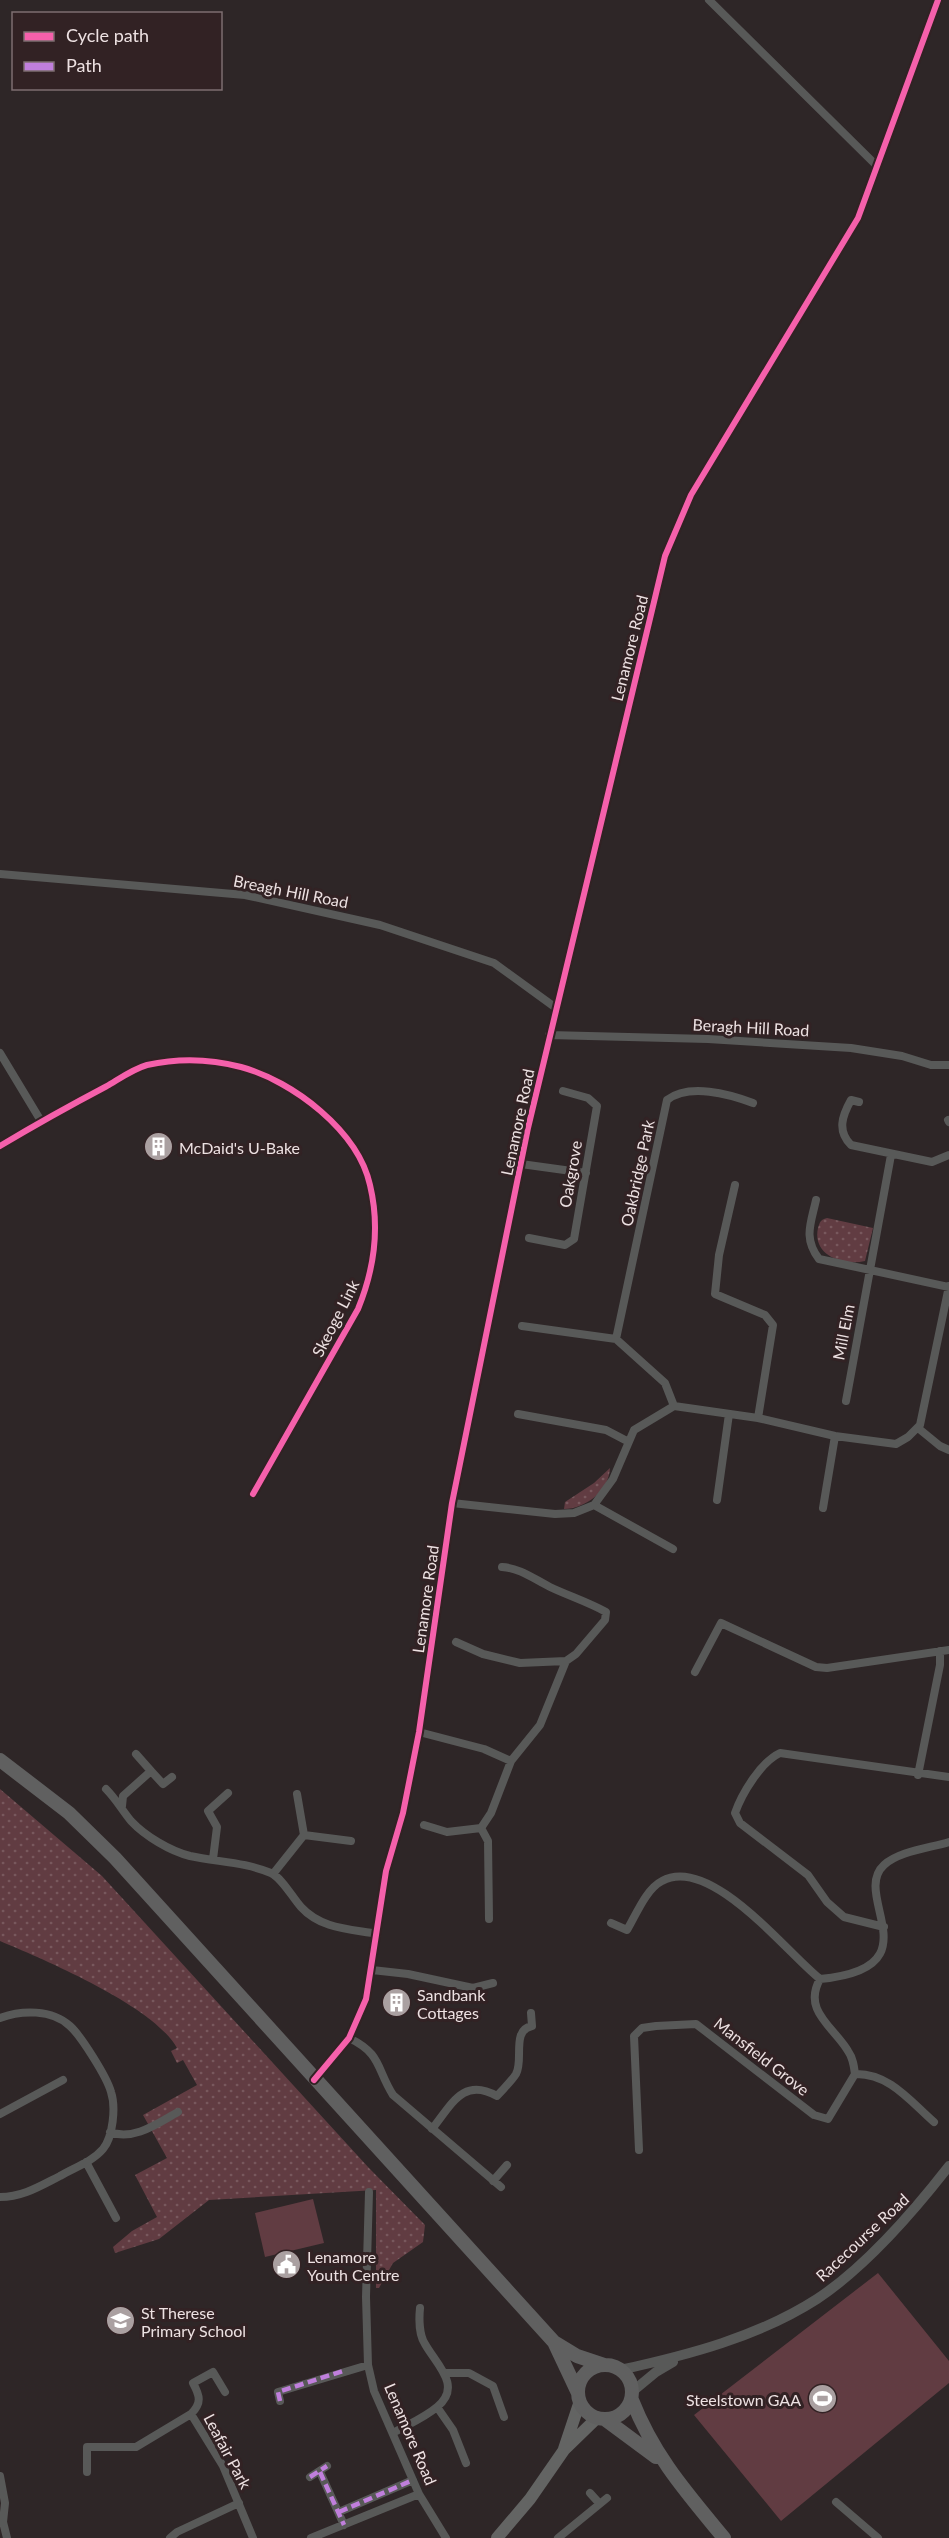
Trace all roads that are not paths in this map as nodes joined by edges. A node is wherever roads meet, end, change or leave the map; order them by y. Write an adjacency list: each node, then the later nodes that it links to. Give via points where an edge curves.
1 (710, 0): 3 (street)
2 (938, 0): 3 (street, Lenamore Road)
3 (878, 166): 5 (street, Lenamore Road, via 863,206 823,278 676,526 665,556)
4 (0, 874): 5 (street, Breagh Hill Road, via 245,895 380,925 494,963)
5 (556, 1008): 6 (street, Lenamore Road)
6 (549, 1035): 8 (street, Beragh Hill Road, via 851,1048 931,1065); 16 (street, Lenamore Road)
7 (0, 1053): 12 (street)
8 (949, 1065)
9 (563, 1091): 17 (street, Oakgrove, via 588,1098 597,1106)
10 (859, 1102): 14 (street, via 851,1100 846,1109 841,1126 843,1138 850,1145)
11 (753, 1103): 25 (street, Oakbridge Park, via 733,1095 699,1092 680,1092 667,1100)
12 (41, 1121): 13 (street, Skeoge Link); 35 (street, Skeoge Link, via 144,1066 202,1060 241,1067 283,1085 328,1117 353,1146 370,1184 374,1255 368,1283)
13 (0, 1146)
14 (891, 1155): 15 (street, via 932,1162); 21 (street, Mill Elm)
15 (949, 1155)
16 (522, 1164): 17 (street); 37 (street, Lenamore Road)
17 (586, 1173): 20 (street, Oakgrove, via 574,1239 565,1245)
18 (735, 1185): 30 (street, via 719,1255 715,1294 765,1315 773,1325)
19 (816, 1200): 21 (street, via 809,1231 810,1247 819,1259)
20 (529, 1238)
21 (870, 1269): 22 (street); 26 (street, Mill Elm)
22 (949, 1286): 23 (street)
23 (947, 1316): 31 (street)
24 (522, 1326): 25 (street)
25 (616, 1339): 27 (street, via 665,1383)
26 (846, 1401)
27 (674, 1406): 29 (street); 33 (street, via 634,1430)
28 (518, 1414): 33 (street, via 606,1430)
29 (729, 1414): 30 (street); 36 (street)
30 (759, 1418): 32 (street)
31 (918, 1428): 32 (street, via 896,1444); 34 (street)
32 (835, 1436): 39 (street)
33 (627, 1441): 38 (street, via 613,1479)
34 (949, 1450)
35 (253, 1494)
36 (717, 1500)
37 (452, 1503): 38 (street, via 555,1514 574,1514); 46 (street, Lenamore Road)
38 (594, 1505): 40 (street)
39 (823, 1508)
40 (673, 1549)
41 (502, 1567): 44 (street, via 514,1568 606,1612 605,1620)
42 (456, 1642): 44 (street, via 520,1663)
43 (944, 1651): 45 (street, via 816,1667 721,1623); 51 (street)
44 (566, 1661): 49 (street, via 540,1725)
45 (695, 1672)
46 (419, 1732): 49 (street, via 484,1749); 68 (street, Lenamore Road, via 403,1813 386,1870)
47 (136, 1754): 50 (street)
48 (0, 1760): 77 (highway, via 69,1813 115,1858)
49 (511, 1761): 59 (street)
50 (151, 1771): 52 (street, via 163,1784); 57 (street, via 123,1796)
51 (918, 1775): 53 (street); 67 (street, via 780,1754 771,1758 735,1813 740,1823 808,1875 827,1902 844,1917)
52 (172, 1777)
53 (949, 1777)
54 (106, 1789): 57 (street)
55 (228, 1793): 63 (street, via 208,1811 217,1827)
56 (297, 1794): 60 (street)
57 (122, 1806): 63 (street, via 132,1822 165,1847)
58 (424, 1825): 59 (street, via 447,1832)
59 (481, 1828): 65 (street, via 488,1841)
60 (304, 1835): 61 (street); 64 (street)
61 (351, 1841)
62 (949, 1842): 67 (street, via 884,1865 877,1879)
63 (213, 1859): 64 (street)
64 (273, 1874): 68 (street, via 303,1909 319,1920 339,1929)
65 (489, 1919)
66 (611, 1923): 70 (street, via 627,1930 662,1881 689,1878 724,1893 756,1917)
67 (884, 1927): 70 (street, via 885,1938 875,1960 859,1973)
68 (377, 1934): 69 (street, Lenamore Road)
69 (372, 1970): 71 (street, via 473,1988); 74 (street, Lenamore Road, via 366,1999)
70 (820, 1979): 75 (street, via 813,1998 816,2009 848,2051)
71 (493, 1983)
72 (531, 2013): 81 (street, via 532,2026 521,2034 517,2072 504,2088 497,2096 478,2088 462,2092)
73 (0, 2017): 82 (street, via 43,2012 69,2024 112,2092)
74 (349, 2038): 77 (street, Lenamore Road); 81 (street, via 378,2059 393,2095)
75 (855, 2074): 80 (street, via 866,2073 887,2080); 83 (street, Mansfield Grove, via 828,2119 814,2115 696,2024 642,2028 634,2036)
76 (63, 2080): 79 (street)
77 (314, 2080): 93 (highway)
78 (178, 2112): 82 (street, via 133,2134)
79 (0, 2114)
80 (934, 2122)
81 (432, 2129): 87 (street)
82 (110, 2132): 84 (street, via 104,2149)
83 (639, 2150)
84 (86, 2162): 90 (street, via 18,2196); 91 (street)
85 (507, 2165): 87 (street)
86 (949, 2166): 94 (street, Racecourse Road, via 922,2201 853,2271 818,2298 782,2318)
87 (493, 2181): 88 (street)
88 (501, 2187)
89 (369, 2192): 95 (street, Lenamore Road)
90 (0, 2197)
91 (116, 2218)
92 (420, 2308): 98 (street, via 423,2342)
93 (554, 2342): 96 (highway, via 577,2356); 101 (highway)
94 (684, 2356): 97 (street, Racecourse Road); 100 (street, Racecourse Road, via 656,2372)
95 (368, 2365): 102 (street, via 278,2392); 107 (street, Lenamore Road, via 374,2391)
96 (604, 2365): 97 (highway); 101 (highway, via 583,2377)
97 (620, 2370): 100 (highway, via 631,2382)
98 (446, 2373): 103 (street, via 449,2385); 105 (street, via 469,2373 493,2386)
99 (225, 2392): 104 (street, Leafair Park, via 213,2372 193,2383 200,2398)
100 (632, 2396): 106 (highway, via 622,2414); 109 (highway, via 642,2427)
101 (579, 2397): 106 (highway, via 584,2409); 108 (main road)
102 (280, 2401)
103 (437, 2407): 107 (street); 110 (street, via 453,2430)
104 (191, 2414): 111 (street, Leafair Park, via 136,2447 87,2447); 120 (street, Leafair Park, via 223,2466)
105 (504, 2417)
106 (602, 2419): 108 (main road); 109 (highway)
107 (393, 2433): 114 (street, Lenamore Road)
108 (564, 2450): 129 (main road)
109 (660, 2460): 131 (highway)
110 (466, 2463)
111 (87, 2472)
112 (0, 2476): 115 (street)
113 (310, 2477): 122 (street, via 323,2469)
114 (413, 2480): 117 (street, Lenamore Road); 122 (street)
115 (1, 2489): 124 (street)
116 (591, 2493): 121 (street)
117 (419, 2494): 123 (street); 128 (street, Lenamore Road)
118 (607, 2498): 121 (street)
119 (836, 2502): 132 (street)
120 (239, 2503): 125 (street, Leafair Park); 126 (street, Leafair Park)
121 (599, 2504): 130 (street)
122 (339, 2512): 123 (street)
123 (344, 2525): 127 (street)
124 (7, 2538)
125 (170, 2538)
126 (253, 2538)
127 (311, 2538)
128 (446, 2538)
129 (497, 2538)
130 (558, 2538)
131 (724, 2538)
132 (878, 2538)

